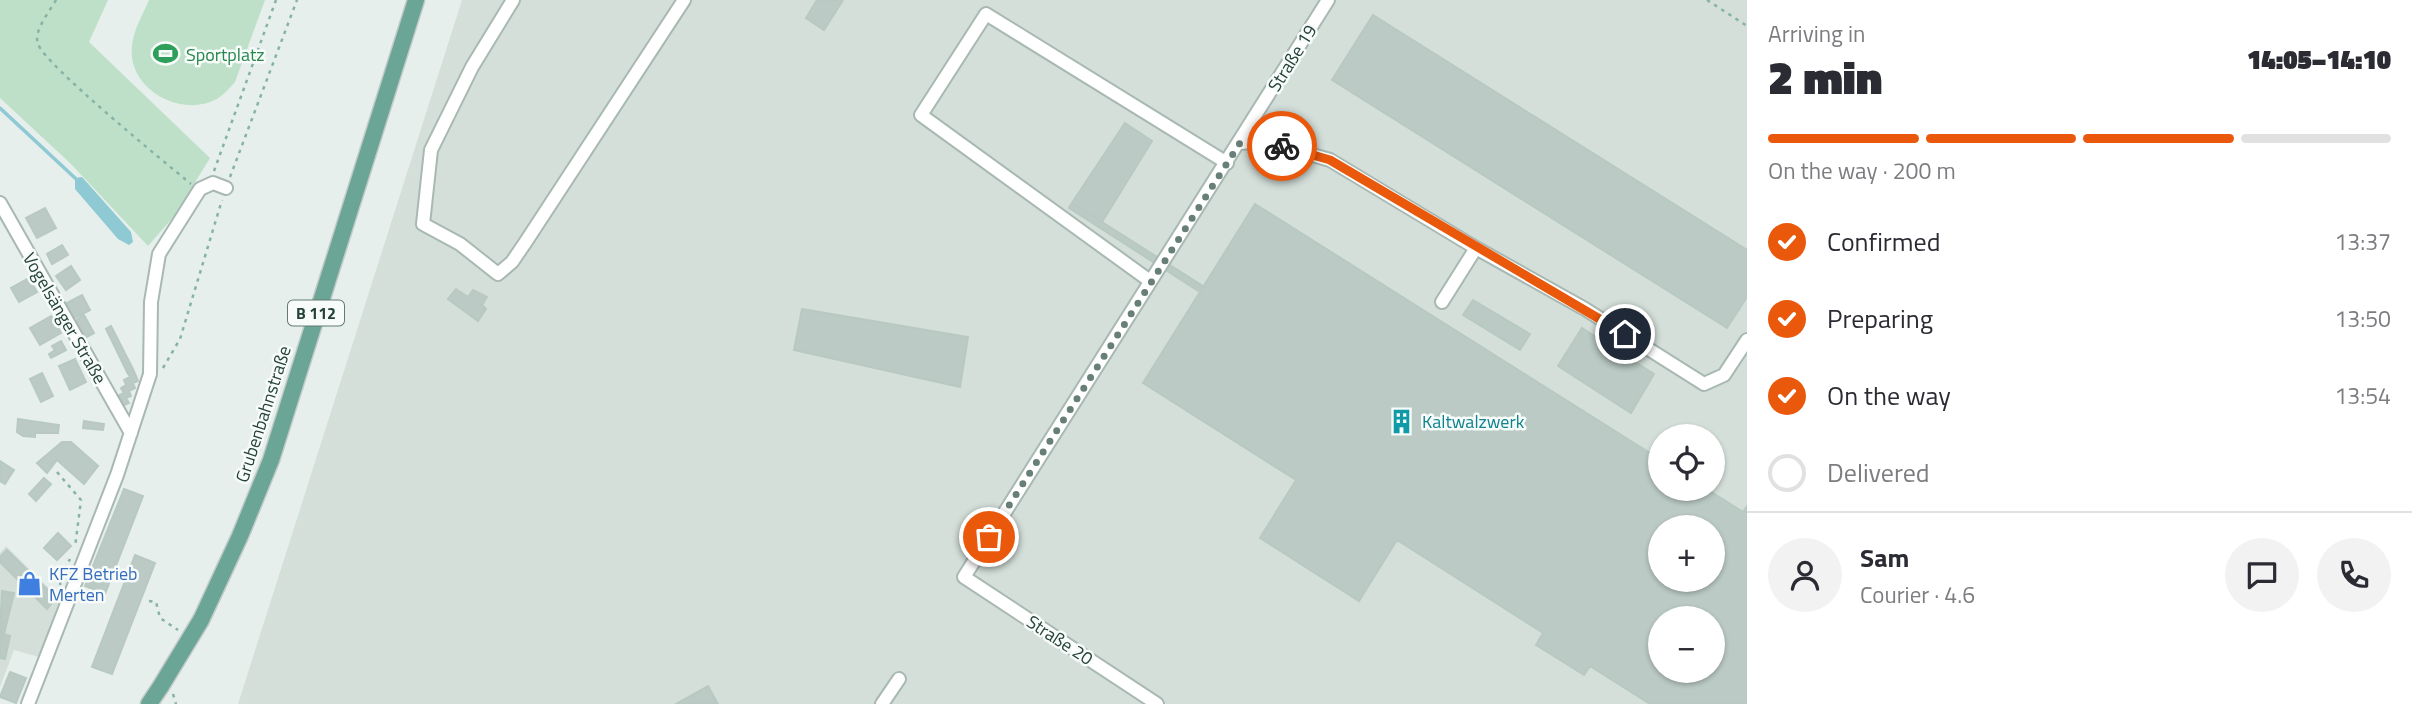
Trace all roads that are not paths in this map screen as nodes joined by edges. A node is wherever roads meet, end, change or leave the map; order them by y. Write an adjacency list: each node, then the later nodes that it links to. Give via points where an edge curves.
1 (416, 0): 17 (main road, Grubenbahnstraße / B 112, bridge, via 271,460 201,620)
2 (513, 0): 3 (street, via 472,67 431,150 423,225 460,244 498,274 512,262)
3 (684, 0)
4 (1328, 0): 5 (street, Straße 19)
5 (1240, 143): 6 (street, Straße 19); 9 (street, via 1264,141 1330,160)
6 (1227, 163): 10 (street, Straße 19); 10 (street, via 986,14 921,115)
7 (226, 188): 13 (street, via 213,183 199,191 159,254 151,302 150,374)
8 (0, 203): 13 (street, Vogelsänger Straße)
9 (1476, 248): 11 (street); 12 (street, via 1704,384 1724,374)
10 (1150, 281): 14 (street, Straße 19)
11 (1442, 302)
12 (1747, 340)
13 (131, 433): 16 (street)
14 (964, 577): 19 (street, Straße 20)
15 (899, 679): 18 (street)
16 (28, 704)
17 (149, 704)
18 (882, 704)
19 (1157, 704)

